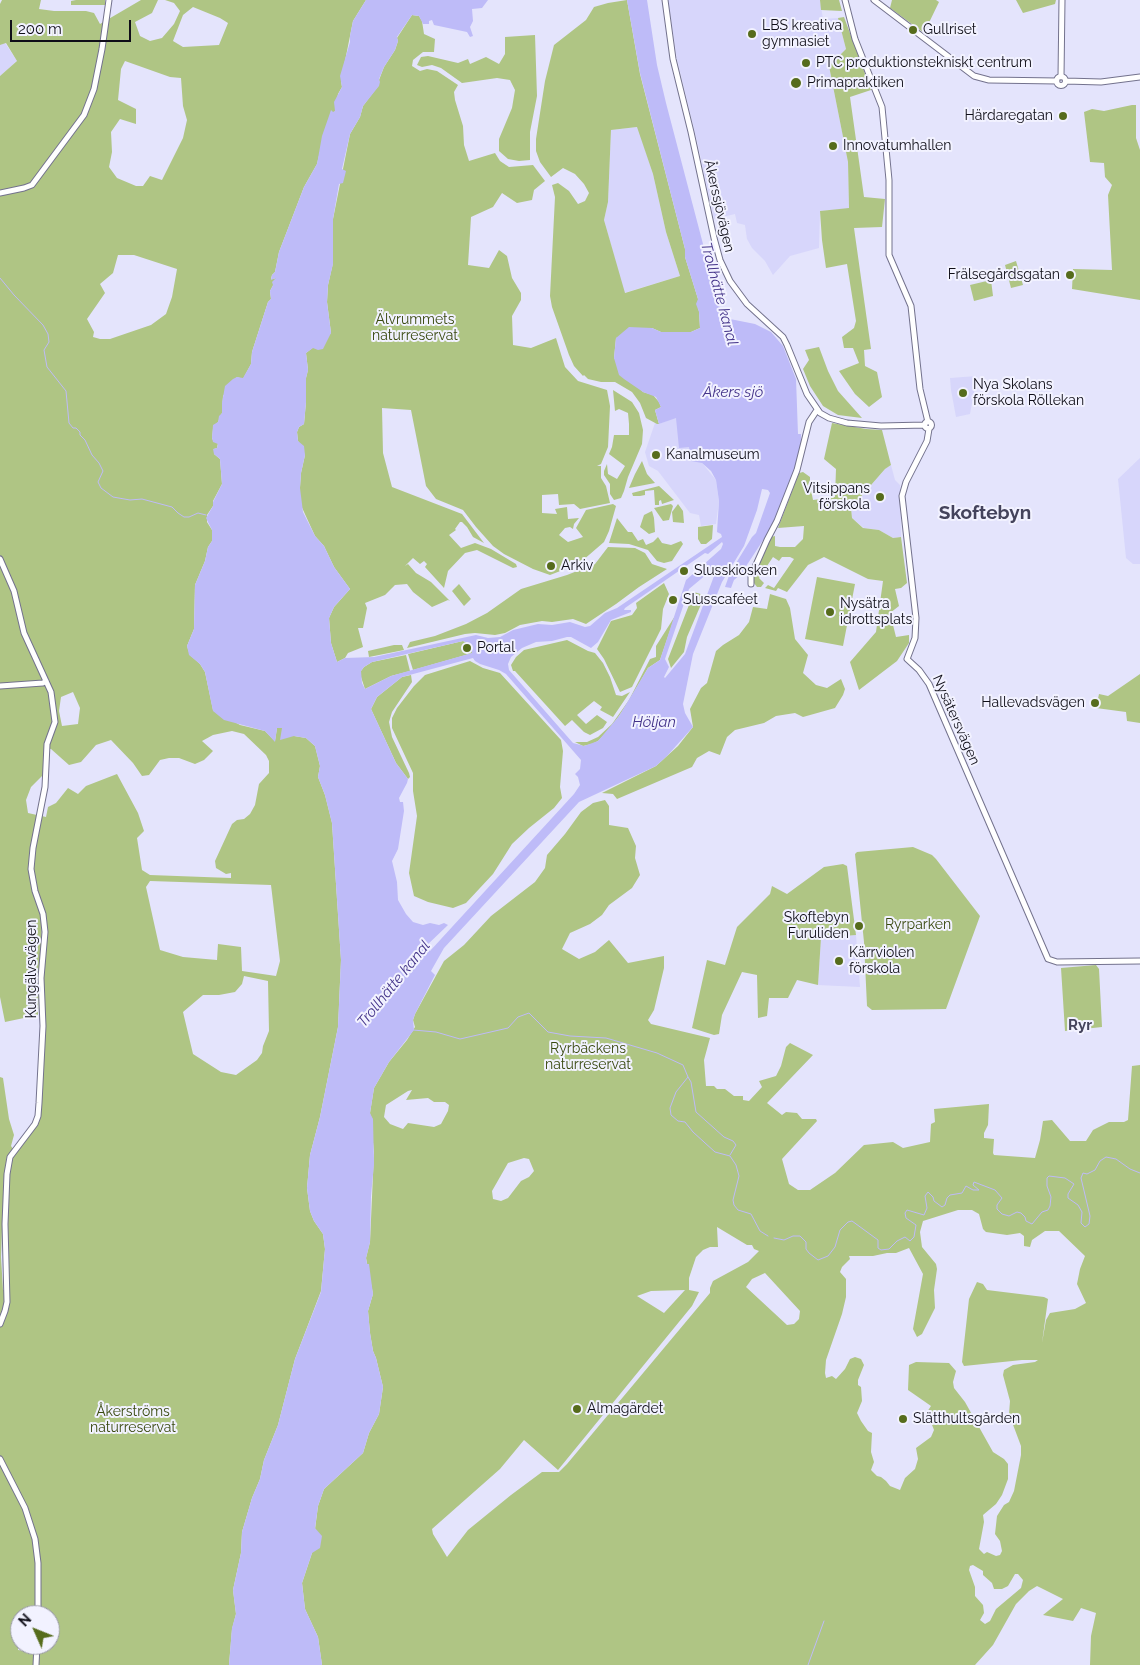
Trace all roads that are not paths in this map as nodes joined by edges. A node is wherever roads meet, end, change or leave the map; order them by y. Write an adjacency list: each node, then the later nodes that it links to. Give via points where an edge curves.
1 (109, 0): 8 (street, via 94,89 84,115 32,185)
2 (665, 0): 9 (street, Åkerssjövägen, via 673,59 720,260 741,296 780,333)
3 (845, 0): 10 (street, via 855,39 882,107 889,180 889,255 911,306)
4 (874, 0): 7 (street, via 974,76 989,80)
5 (1062, 0): 7 (street)
6 (1140, 77): 7 (street, via 1101,82)
7 (1061, 80)
8 (0, 193)
9 (817, 410): 10 (street, via 829,418 847,423); 12 (street, via 809,422 797,470 761,551)
10 (927, 425): 15 (street, Nysätersvägen, via 927,441 902,496 916,618 915,638 907,659 929,684 1048,959 1057,962)
11 (0, 558): 13 (street, Kungälvsvägen, via 14,590 24,633)
12 (751, 584)
13 (46, 681): 14 (street); 16 (street, Kungälvsvägen, via 54,702 54,724 47,744 45,786 31,869 45,932 41,978 44,1026 40,1103 35,1124 10,1157 5,1224 7,1302)
14 (0, 686)
15 (1140, 961)
16 (0, 1324)
17 (0, 1458): 18 (street, via 35,1539)
18 (38, 1605)

